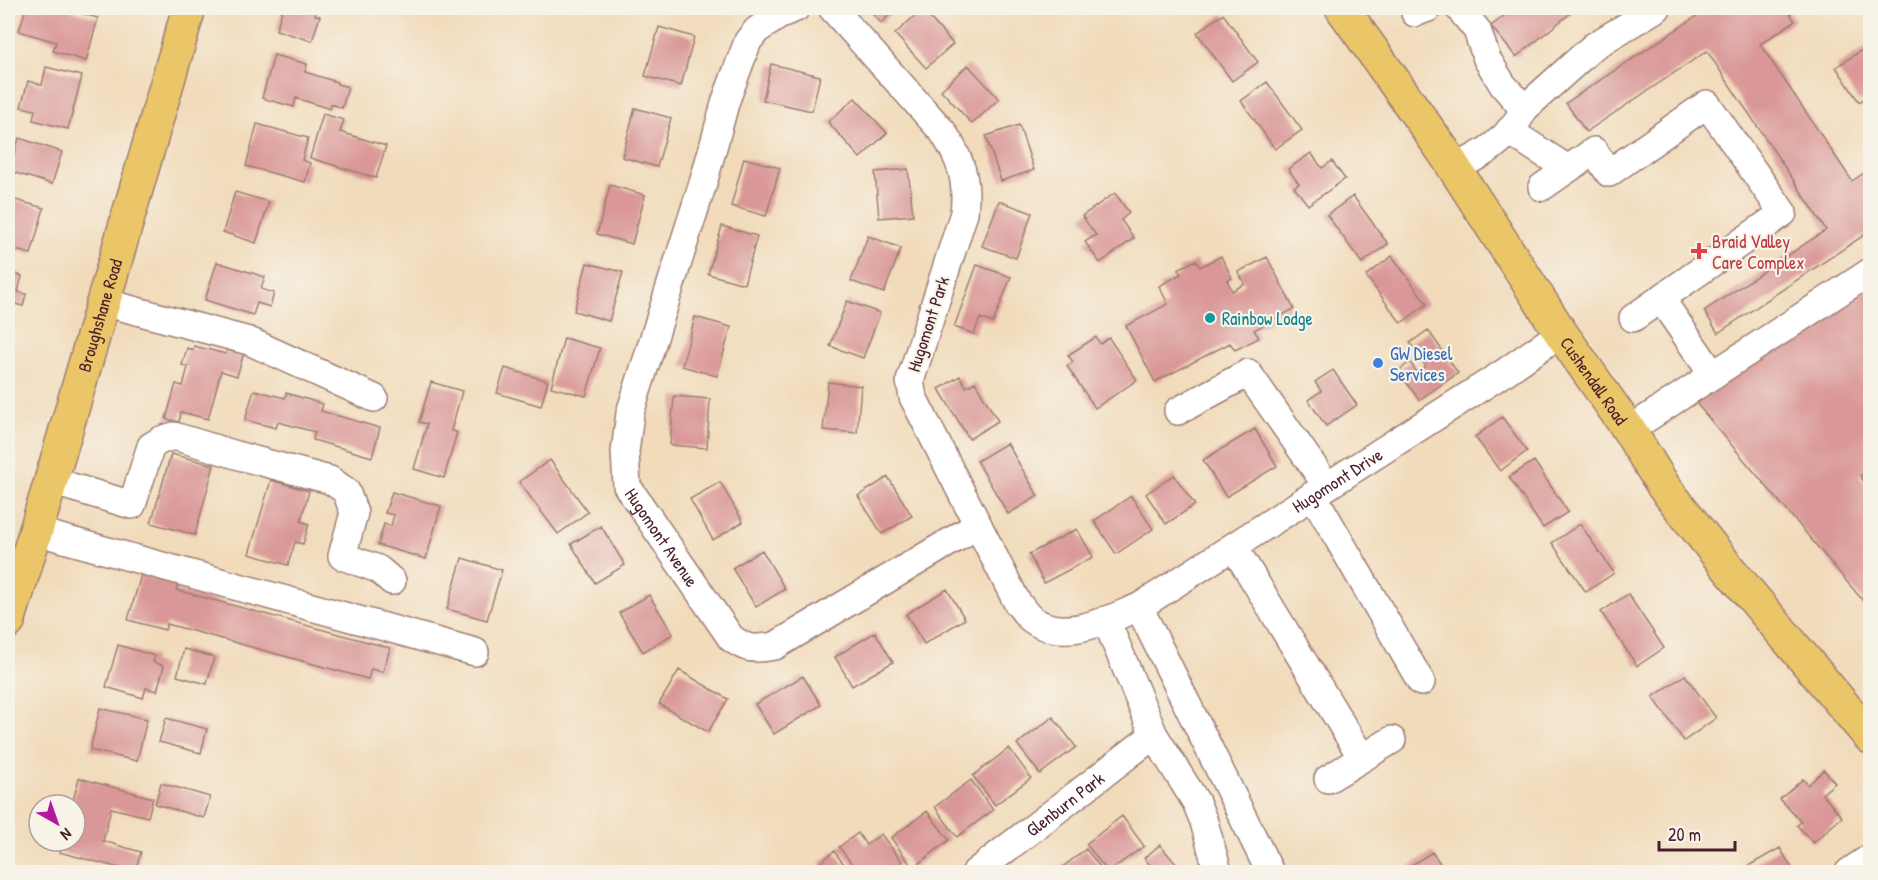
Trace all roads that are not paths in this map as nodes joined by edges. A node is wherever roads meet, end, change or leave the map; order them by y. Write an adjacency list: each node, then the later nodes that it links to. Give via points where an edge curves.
1 (189, 8): 14 (main road, Broughshane Road)
2 (796, 8): 23 (street, Hugomont Avenue, via 757,30 748,41 726,100 630,413 625,452 627,486 731,638 754,650 775,646)
3 (832, 8): 23 (street, Hugomont Park, via 943,132 963,171 967,193 964,213 909,381 913,397)
4 (1342, 8): 9 (main road, Cushendall Road)
5 (1459, 8): 7 (street, via 1477,30 1487,59 1503,85)
6 (1657, 8): 7 (street, via 1594,46)
7 (1524, 109): 8 (street)
8 (1509, 131): 9 (street, via 1484,155); 10 (street)
9 (1454, 168): 16 (main road, Cushendall Road)
10 (1568, 170): 11 (street); 13 (street, via 1594,151 1609,173 1707,105 1783,213)
11 (1542, 187)
12 (1870, 272): 17 (street)
13 (1661, 299): 15 (street); 17 (street)
14 (103, 302): 18 (street, via 249,341); 21 (main road, Broughshane Road)
15 (1633, 318)
16 (1562, 333): 20 (main road, Cushendall Road); 22 (street, Hugomont Drive)
17 (1713, 375): 20 (street)
18 (374, 398)
19 (1178, 411): 22 (street, via 1248,373)
20 (1629, 430): 33 (main road, Cushendall Road, via 1664,487)
21 (51, 481): 24 (main road, Broughshane Road); 26 (street, via 132,506 151,446 174,436 330,480 346,491 354,513 342,556 378,569)
22 (1320, 491): 25 (street, Hugomont Drive); 31 (street)
23 (978, 525): 28 (street, Hugomont Park, via 1017,602 1030,617 1050,627 1066,629)
24 (35, 531): 29 (main road, Broughshane Road); 30 (street)
25 (1234, 547): 27 (street, Hugomont Drive); 35 (street)
26 (392, 581)
27 (1139, 607): 28 (street, Hugomont Drive); 40 (street)
28 (1107, 620): 32 (street)
29 (8, 622)
30 (475, 652)
31 (1421, 682)
32 (1154, 735): 38 (street, Glenburn Park); 39 (street, via 1196,802)
33 (1870, 736)
34 (1392, 741): 35 (street)
35 (1362, 758): 36 (street)
36 (1328, 779)
37 (1870, 858): 41 (street)
38 (976, 873)
39 (1218, 873)
40 (1270, 873)
41 (1849, 873)

